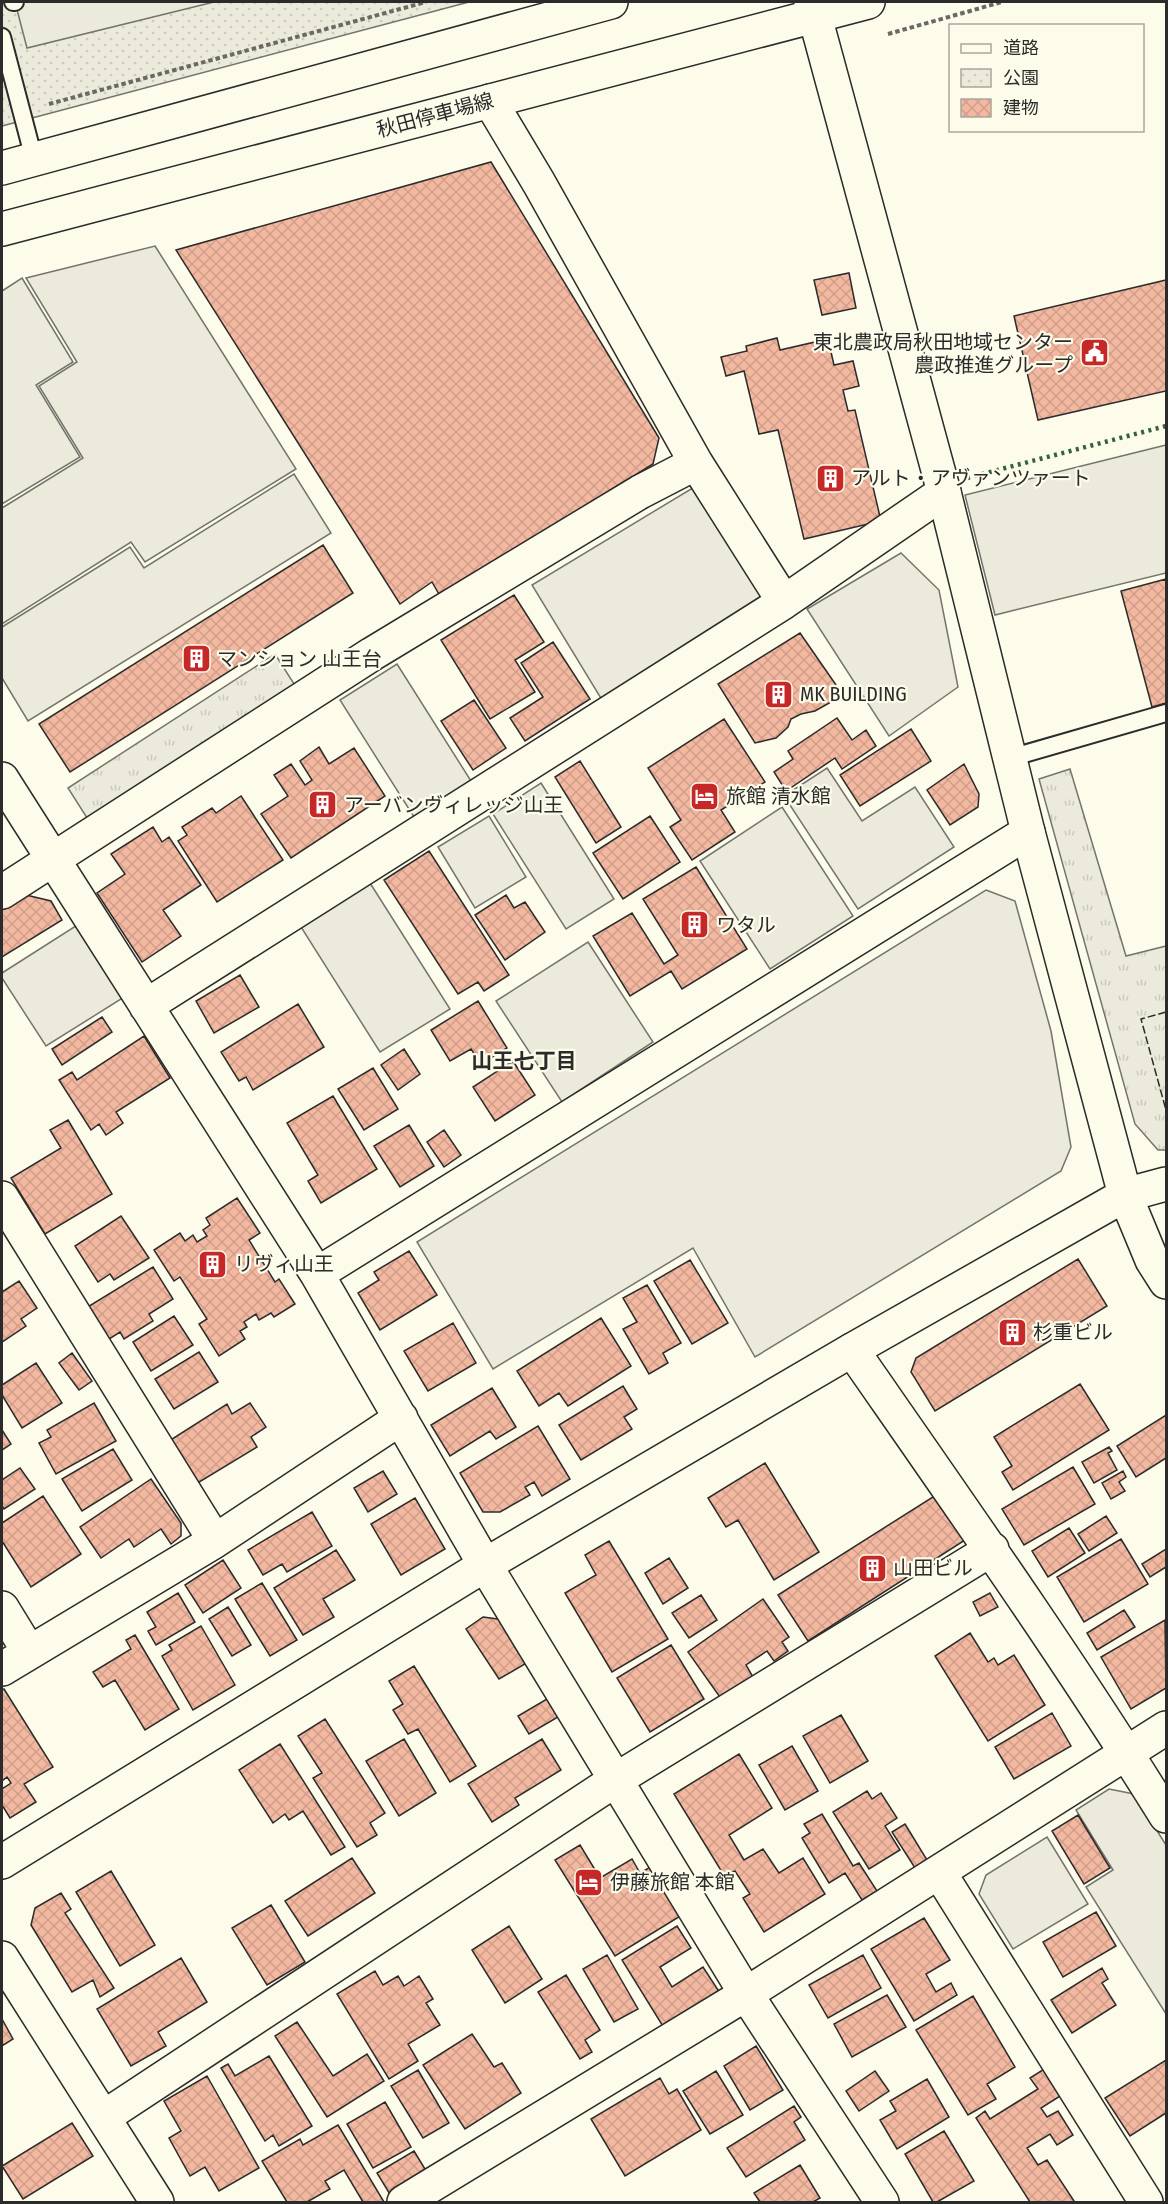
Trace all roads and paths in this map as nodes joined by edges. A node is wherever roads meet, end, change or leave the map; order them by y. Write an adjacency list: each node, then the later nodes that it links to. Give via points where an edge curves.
1 (426, 2): 8 (path)
2 (611, 2): 9 (street)
3 (868, 2): 4 (street, 秋田停車場線)
4 (813, 9): 7 (street, 秋田停車場線); 13 (street)
5 (2, 37): 6 (lane)
6 (5, 59): 8 (lane)
7 (490, 101): 11 (street, 秋田停車場線); 12 (street)
8 (22, 111): 9 (lane)
9 (34, 159): 10 (street)
10 (2, 168)
11 (2, 229)
12 (696, 463): 14 (street); 19 (street, via 640,492 372,654)
13 (944, 492): 14 (street); 16 (street)
14 (784, 602): 21 (street)
15 (1167, 714): 16 (lane)
16 (1010, 758): 18 (street)
17 (2, 778): 19 (street)
18 (1029, 832): 23 (street); 25 (street)
19 (52, 860): 20 (street); 21 (street)
20 (2, 892)
21 (146, 1006): 25 (street)
22 (1167, 1184): 23 (street)
23 (1125, 1195): 26 (street, via 1152,1260); 27 (street)
24 (2, 1198): 29 (street)
25 (317, 1274): 28 (street)
26 (1167, 1282)
27 (852, 1350): 30 (street); 31 (street)
28 (401, 1418): 29 (street); 31 (street)
29 (215, 1541): 33 (street)
30 (992, 1550): 36 (street); 37 (street)
31 (485, 1565): 37 (street); 39 (street)
32 (2, 1608): 33 (street)
33 (29, 1652): 34 (street)
34 (2, 1669)
35 (1167, 1728): 36 (street)
36 (1127, 1752): 38 (street); 40 (street)
37 (617, 1779): 42 (street); 43 (street)
38 (1167, 1816)
39 (2, 1862)
40 (939, 1872): 42 (street); 47 (street)
41 (2, 1958): 43 (street)
42 (746, 1994): 44 (street); 46 (street)
43 (104, 2117): 45 (street)
44 (876, 2201)
45 (157, 2202)
46 (404, 2202)
47 (1146, 2202)

